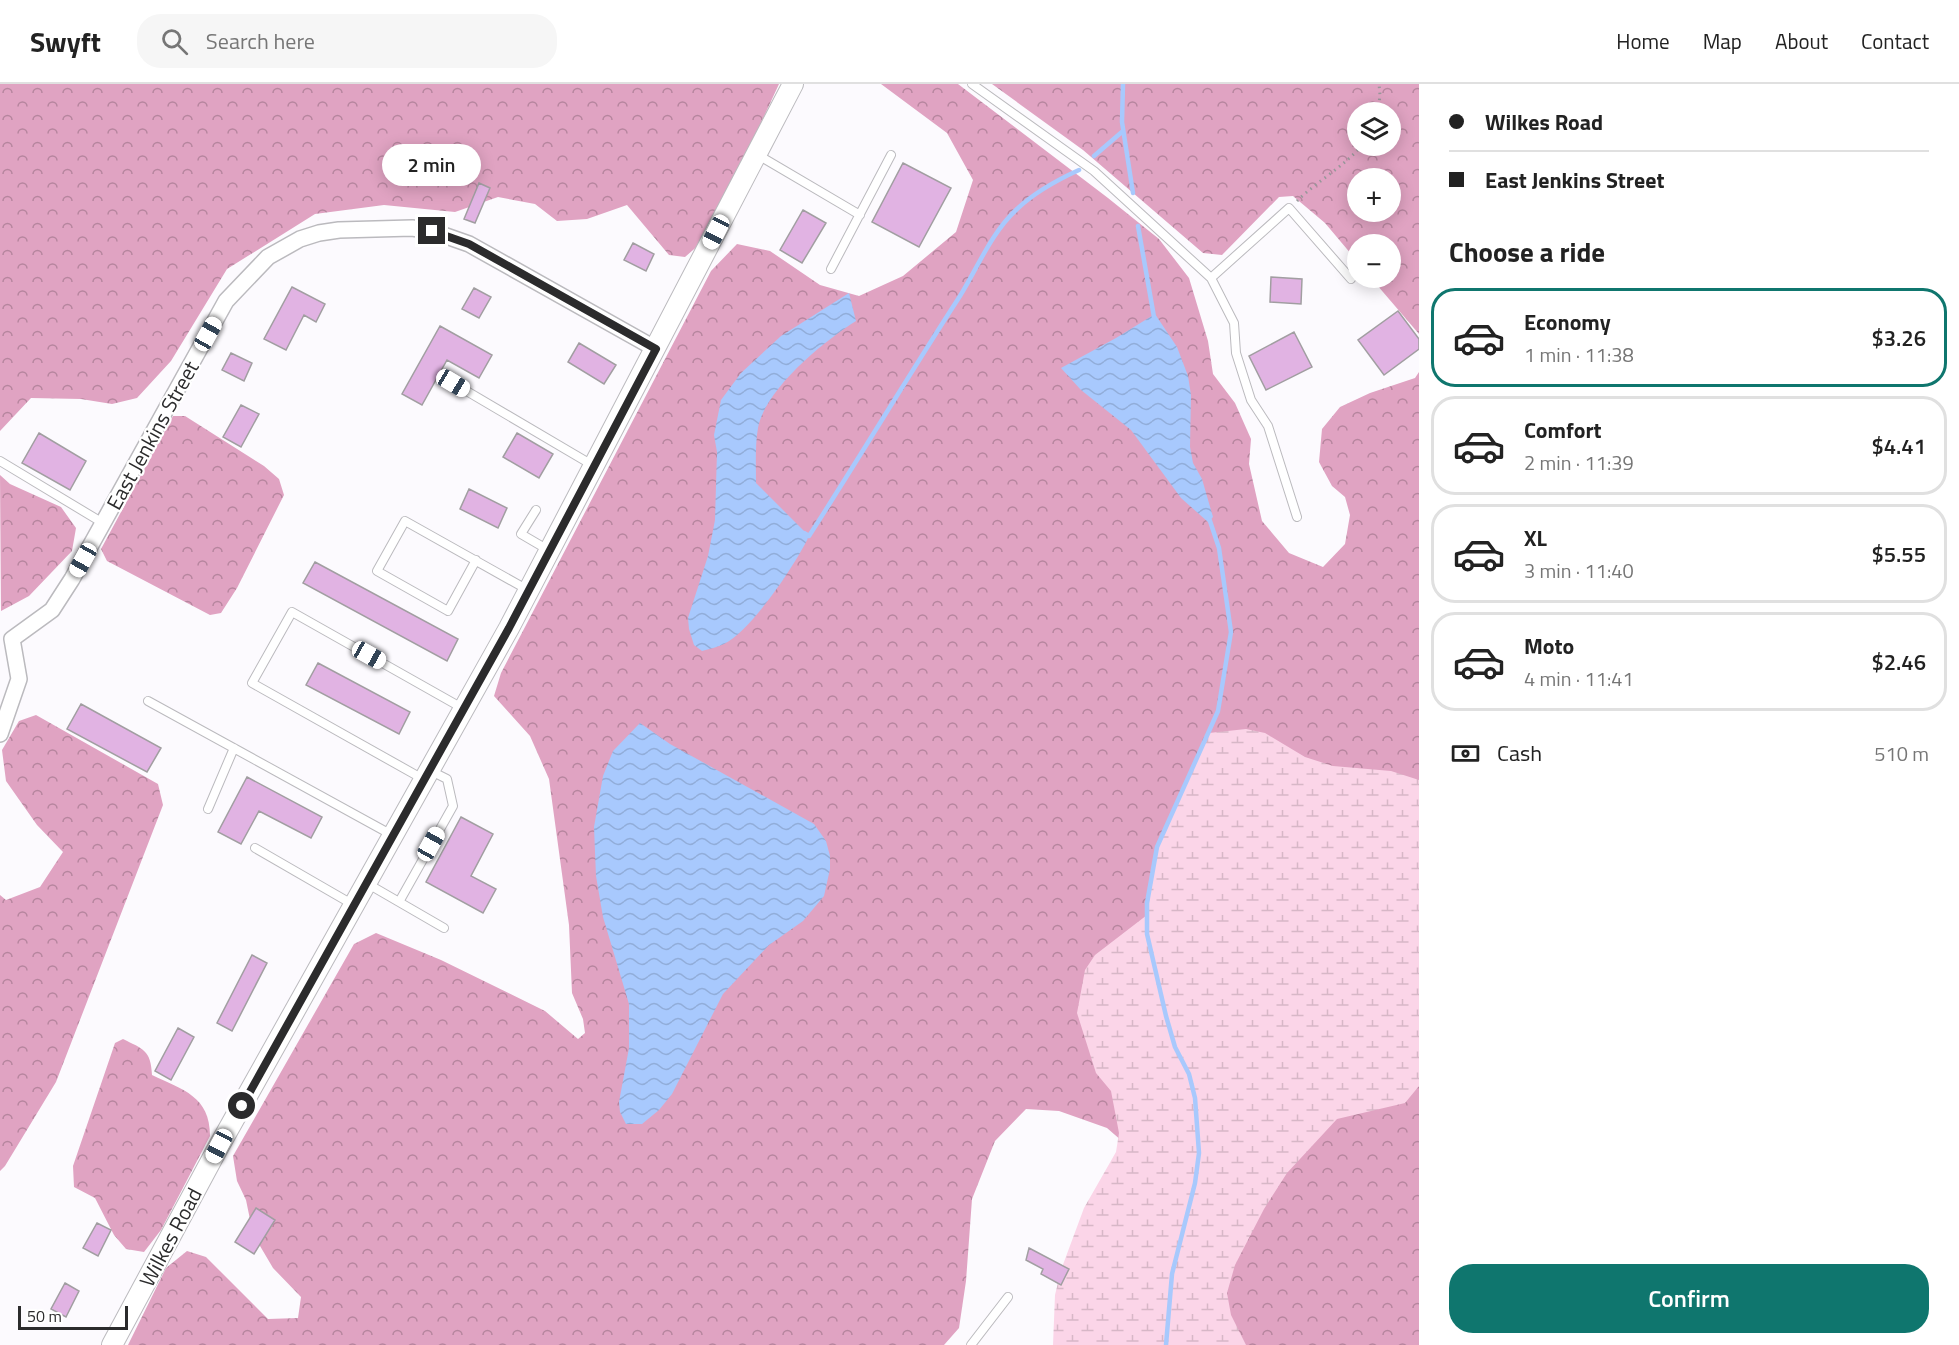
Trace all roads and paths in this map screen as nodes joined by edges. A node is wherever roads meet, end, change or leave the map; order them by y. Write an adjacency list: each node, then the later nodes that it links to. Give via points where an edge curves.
1 (793, 84): 5 (street, Wilkes Road)
2 (972, 84): 12 (lane, via 1094,171)
3 (1379, 84): 4 (path)
4 (1379, 102)
5 (757, 154): 9 (lane); 13 (street, Wilkes Road)
6 (891, 156): 9 (lane)
7 (1351, 156): 8 (path)
8 (1289, 208): 11 (lane); 12 (lane)
9 (860, 215): 10 (lane)
10 (831, 269)
11 (1347, 274)
12 (1211, 278): 18 (lane, via 1234,323 1236,352 1251,400 1268,426)
13 (656, 349): 16 (street, Wilkes Road); 19 (street, East Jenkins Street, via 469,244 432,231 412,228 319,233 268,257 226,301)
14 (453, 383): 16 (lane)
15 (0, 461): 19 (lane)
16 (594, 466): 20 (street, Wilkes Road)
17 (536, 510): 20 (lane, via 521,534)
18 (1297, 517)
19 (103, 523): 23 (street, East Jenkins Street, via 52,610)
20 (550, 552): 22 (street, Wilkes Road)
21 (476, 560): 21 (lane, via 405,521 377,571 448,611); 22 (lane)
22 (529, 590): 25 (street, Wilkes Road)
23 (6, 638): 26 (street, East Jenkins Street, via 19,679)
24 (148, 701): 27 (lane)
25 (464, 709): 28 (street, Wilkes Road); 28 (lane, via 292,612 252,683)
26 (0, 734)
27 (234, 748): 29 (lane); 30 (lane)
28 (427, 775): 30 (street, Wilkes Road); 33 (lane, via 447,779 453,806)
29 (208, 809)
30 (393, 836): 32 (street, Wilkes Road)
31 (255, 848): 34 (lane)
32 (367, 883): 33 (lane); 34 (street, Wilkes Road)
33 (399, 902): 35 (lane)
34 (354, 905): 37 (street, Wilkes Road)
35 (444, 928)
36 (1008, 1297): 38 (lane)
37 (112, 1345)
38 (971, 1345)

